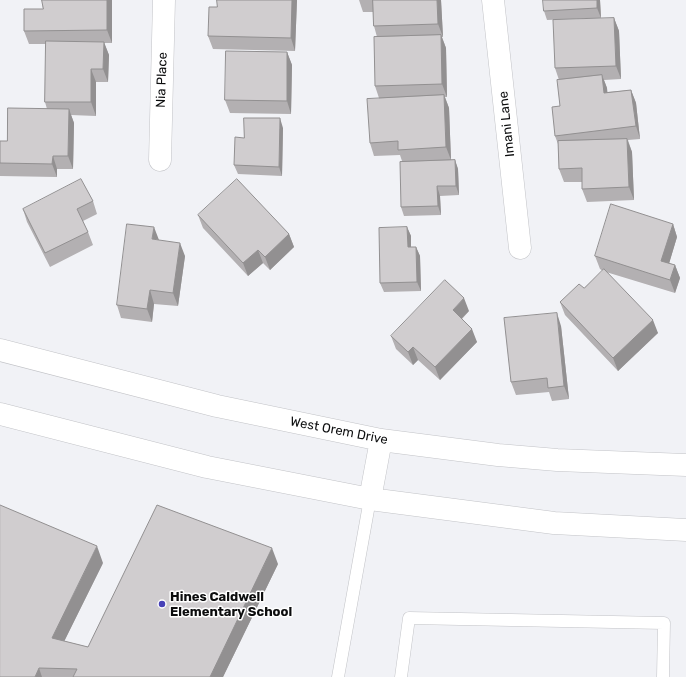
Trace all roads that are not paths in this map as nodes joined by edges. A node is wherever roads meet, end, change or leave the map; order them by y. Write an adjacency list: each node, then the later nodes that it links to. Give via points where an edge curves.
1 (164, 0): 3 (main road, Nia Place)
2 (493, 0): 4 (main road, Imani Lane)
3 (160, 160)
4 (520, 248)
5 (0, 350): 7 (main road, West Orem Drive, via 217,406)
6 (0, 414): 9 (main road, via 207,467)
7 (381, 440): 8 (main road, West Orem Drive, via 557,460); 9 (main road)
8 (686, 465)
9 (370, 499): 10 (main road, via 554,524); 11 (lane)
10 (686, 530)
11 (338, 677)
12 (401, 677): 13 (lane, via 409,618 664,624)
13 (663, 677)

